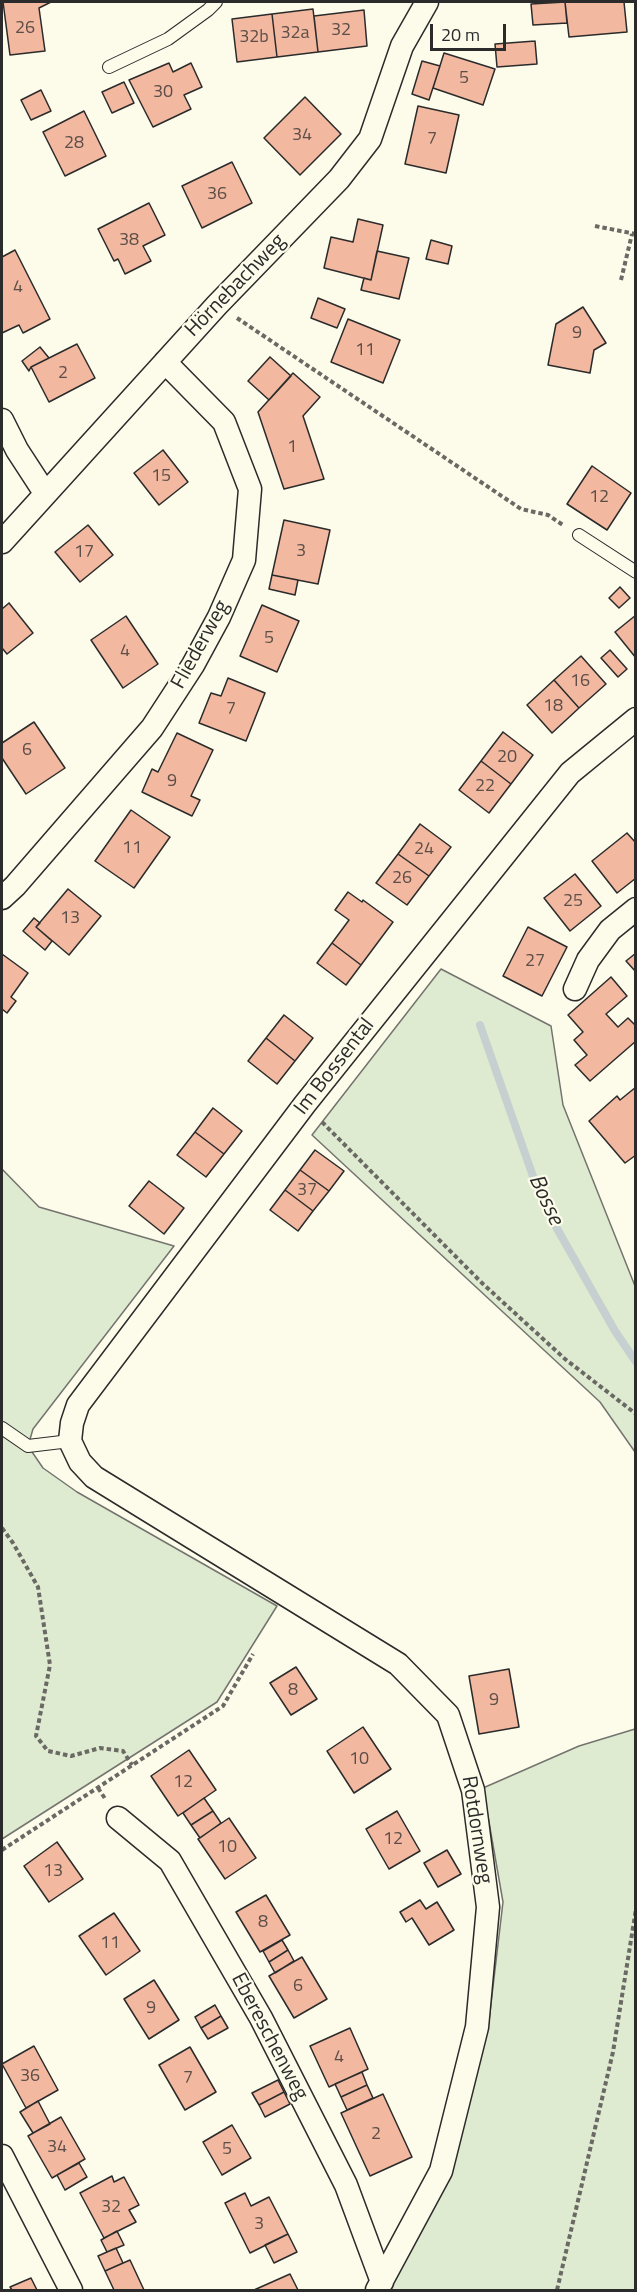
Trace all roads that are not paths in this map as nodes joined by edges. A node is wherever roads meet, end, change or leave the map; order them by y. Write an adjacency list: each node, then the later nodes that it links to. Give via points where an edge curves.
1 (216, 2): 3 (lane, via 168,39)
2 (427, 2): 4 (street, Hörnebachweg, via 402,46 370,139 339,179)
3 (109, 68)
4 (165, 362): 6 (street, Hörnebachweg); 11 (street, Fliederweg, via 224,422 250,489 244,560 193,665 152,728)
5 (2, 420): 6 (street)
6 (45, 493): 8 (street, Hörnebachweg)
7 (579, 535): 9 (lane)
8 (2, 542)
9 (636, 572)
10 (636, 720): 15 (street, Im Bossental, via 570,773 304,1104 78,1406)
11 (2, 898)
12 (636, 909): 13 (street, via 610,930 588,960)
13 (575, 989)
14 (2, 1428): 15 (lane, via 28,1446)
15 (70, 1441): 18 (street, Rotdornweg, via 80,1462 94,1477 398,1664 448,1715 473,1790 488,1906 477,2027 441,2171)
16 (118, 1818): 18 (street, Ebereschenweg, via 170,1861 261,2018 346,2186)
17 (2, 2156): 19 (street)
18 (380, 2286)
19 (71, 2290)

